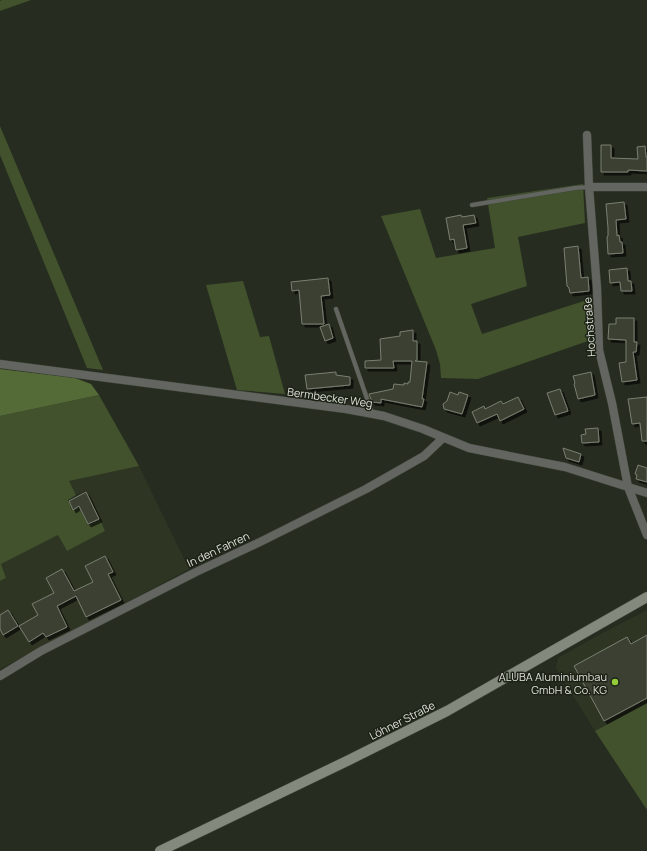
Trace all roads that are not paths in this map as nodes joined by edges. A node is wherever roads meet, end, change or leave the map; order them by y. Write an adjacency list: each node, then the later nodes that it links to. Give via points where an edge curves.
1 (587, 135): 2 (street, Hochstraße)
2 (589, 187): 3 (street); 4 (lane); 9 (street, Hochstraße, via 599,350)
3 (647, 187)
4 (472, 205)
5 (336, 309): 7 (lane)
6 (0, 364): 7 (street, Bermbecker Weg)
7 (372, 414): 8 (street, Bermbecker Weg, via 423,429)
8 (443, 438): 9 (street, Bermbecker Weg, via 469,448 565,467); 13 (street, In den Fahren, via 424,456 366,489 41,651)
9 (628, 487): 10 (street, Bermbecker Weg); 11 (street, Hochstraße)
10 (647, 493)
11 (647, 535)
12 (647, 597): 14 (main road, Löhner Straße, via 446,711)
13 (0, 676)
14 (160, 851)

